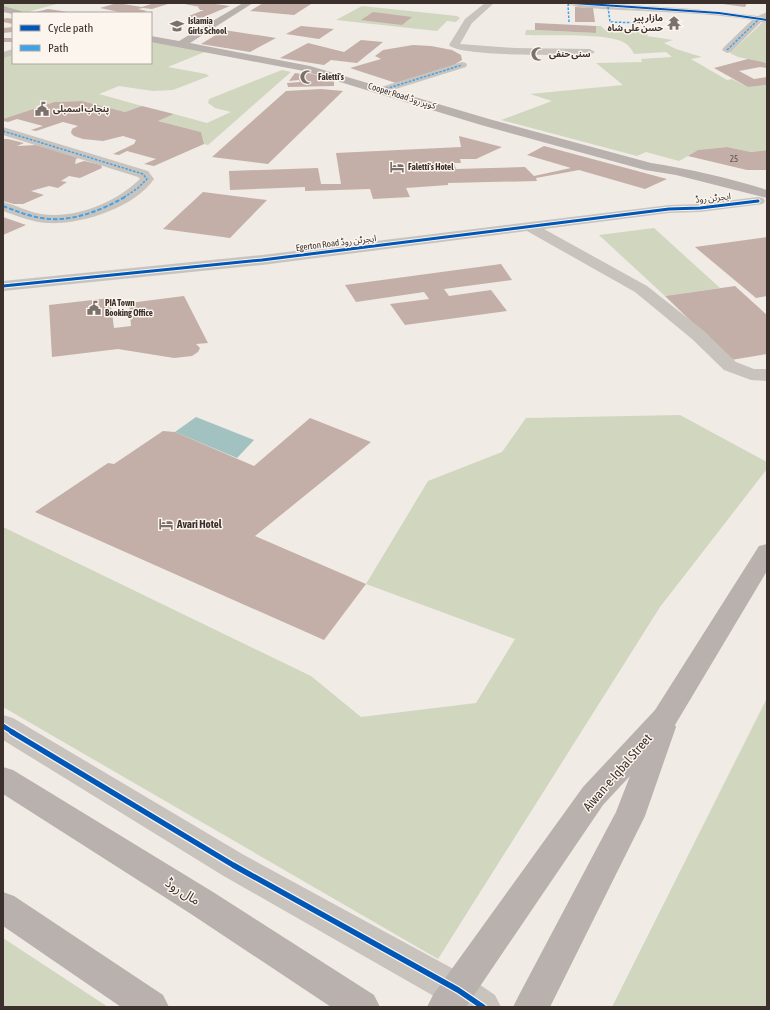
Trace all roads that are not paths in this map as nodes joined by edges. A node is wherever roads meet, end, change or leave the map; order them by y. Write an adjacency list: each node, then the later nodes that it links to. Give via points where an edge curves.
1 (249, 3): 12 (main road)
2 (490, 3): 14 (street, via 468,22 454,45 463,48 515,51)
3 (572, 3): 5 (street); 9 (street, via 568,5)
4 (680, 6): 5 (street); 8 (street)
5 (608, 7): 10 (street, via 610,22)
6 (3, 9): 7 (main road)
7 (14, 12)
8 (765, 18): 13 (street)
9 (569, 22)
10 (640, 23)
11 (152, 39): 12 (main road, Cooper Road کوپر روڈ)
12 (181, 44): 16 (main road, Cooper Road کوپر روڈ, via 283,63)
13 (727, 50)
14 (590, 52)
15 (462, 65): 16 (street)
16 (382, 90): 18 (main road, Cooper Road کوپر روڈ, via 485,122)
17 (3, 131): 23 (street, via 143,174 147,179 132,194 75,217 39,218)
18 (650, 167): 19 (main road, Cooper Road کوپر روڈ); 21 (main road, Cooper Road کوپر روڈ, via 662,173)
19 (684, 173): 20 (main road, via 705,172); 22 (main road, Cooper Road کوپر روڈ)
20 (767, 180)
21 (743, 193): 22 (main road); 24 (street, ایجرٹن روڈ, via 684,202)
22 (764, 197): 24 (street, ایجرٹن روڈ, via 700,208)
23 (3, 206)
24 (670, 209): 25 (street, Egerton Road ایجرٹن روڈ)
25 (530, 227): 26 (street, Egerton Road ایجرٹن روڈ, via 262,260); 27 (street, via 640,289 698,334 730,366 751,374)
26 (3, 286)
27 (767, 375)
28 (767, 552): 29 (main road, Aiwan-e-Iqbal Street)
29 (665, 718): 33 (main road, Aiwan-e-Iqbal Street, via 593,796); 37 (main road, via 630,816)
30 (3, 726): 33 (street)
31 (3, 779): 35 (main road, مال روڈ, via 202,902)
32 (3, 907): 34 (main road)
33 (452, 998): 36 (street)
34 (151, 1007)
35 (362, 1007)
36 (483, 1007)
37 (531, 1007)

